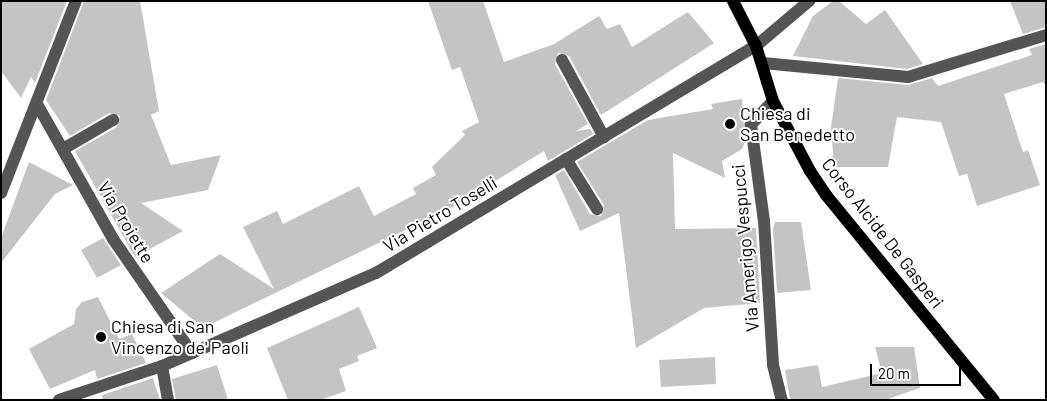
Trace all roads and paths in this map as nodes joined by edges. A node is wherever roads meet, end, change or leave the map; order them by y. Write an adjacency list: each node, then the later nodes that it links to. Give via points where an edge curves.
1 (76, 1): 9 (street)
2 (733, 1): 5 (main road, Corso Alcide De Gasperi)
3 (809, 1): 5 (street, Via Pietro Toselli)
4 (1046, 35): 7 (street, via 908,77)
5 (756, 46): 7 (main road, Corso Alcide De Gasperi); 11 (street, Via Pietro Toselli)
6 (562, 60): 11 (street)
7 (763, 63): 8 (main road, Corso Alcide De Gasperi)
8 (773, 101): 20 (street, Via Amerigo Vespucci, via 751,125 764,222 773,365); 21 (main road, Corso Alcide De Gasperi, via 826,195)
9 (37, 104): 12 (street, Via Proiette); 14 (street)
10 (112, 120): 12 (street)
11 (604, 137): 13 (street, Via Pietro Toselli)
12 (62, 148): 16 (street, Via Proiette, via 114,240 161,313)
13 (566, 159): 15 (street); 16 (street, Via Pietro Toselli, via 376,273)
14 (1, 193)
15 (597, 209)
16 (192, 353): 17 (street, Via Pietro Toselli)
17 (162, 366): 18 (street, Via Pietro Toselli); 19 (street)
18 (60, 400)
19 (168, 400)
20 (782, 400)
21 (994, 400)

